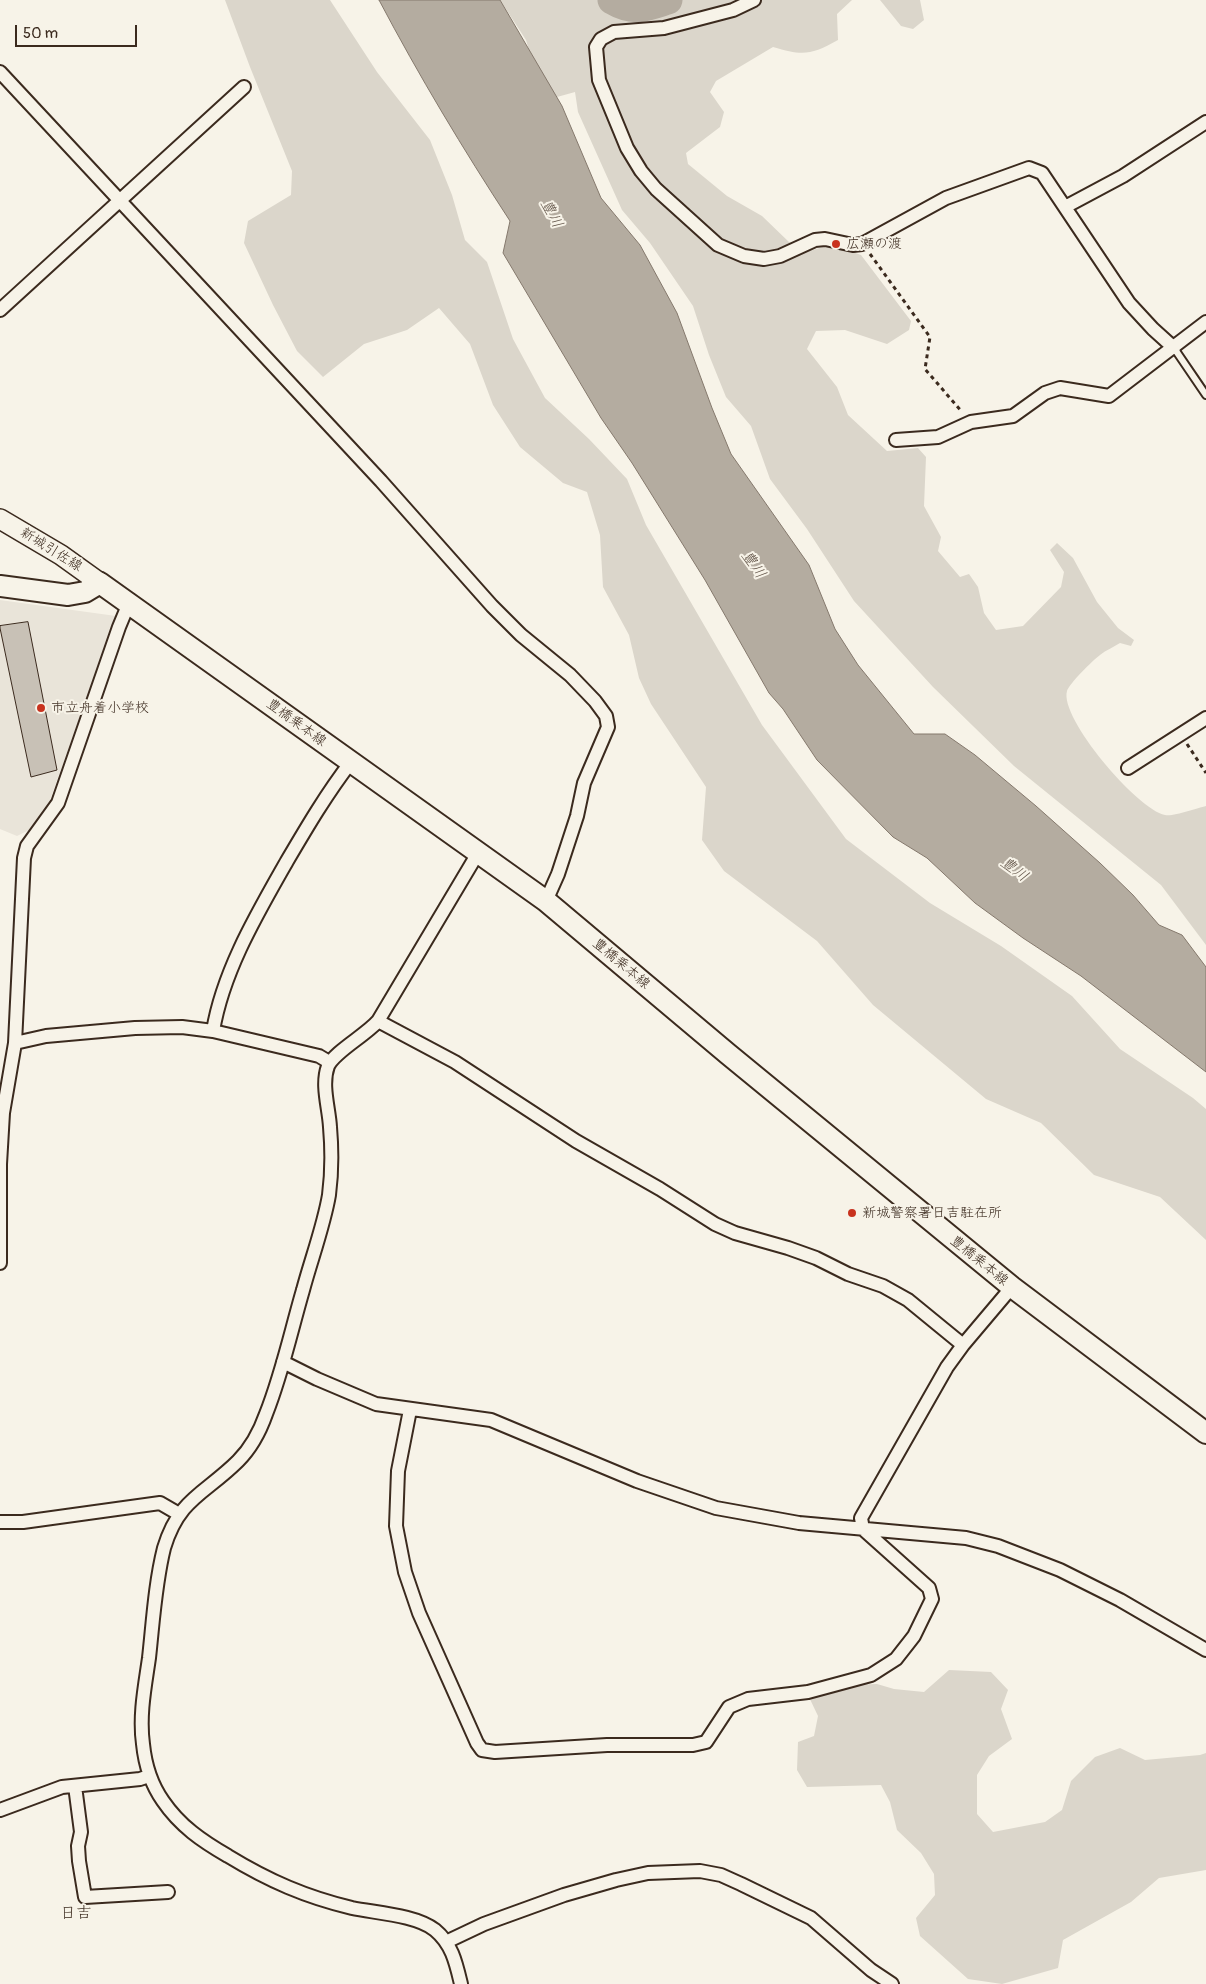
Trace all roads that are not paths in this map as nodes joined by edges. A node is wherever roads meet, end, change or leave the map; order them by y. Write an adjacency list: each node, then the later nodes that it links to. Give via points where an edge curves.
1 (754, 0): 6 (street, via 733,10 664,28 614,32 601,39 596,47 599,80 640,171 718,245 744,256 764,259 780,256 814,240 862,244 946,198 1029,168 1042,173)
2 (0, 72): 5 (street)
3 (244, 87): 5 (street)
4 (1206, 122): 6 (street, via 1123,176)
5 (119, 200): 7 (street); 20 (street, via 492,606 521,635 570,675 606,716 608,727 584,783 578,816)
6 (1065, 207): 9 (street, via 1129,303)
7 (0, 310)
8 (1206, 322): 9 (street)
9 (1174, 348): 10 (lane); 11 (street, via 1109,396 1060,388 1045,393 1013,416 971,422 938,437)
10 (1206, 395)
11 (896, 440)
12 (0, 519): 13 (main road, 新城引佐線, via 61,555)
13 (100, 583): 14 (main road, via 85,592 68,595); 15 (main road, 豊橋乗本線)
14 (0, 586)
15 (129, 603): 17 (main road, 豊橋乗本線); 23 (street, via 58,803 27,846)
16 (1206, 718): 18 (street)
17 (351, 762): 19 (main road, 豊橋乗本線); 22 (street, via 310,821 267,897 217,1006)
18 (1128, 768)
19 (478, 853): 20 (main road, 豊橋乗本線); 21 (street)
20 (546, 901): 26 (main road, 豊橋乗本線)
21 (378, 1021): 24 (street); 27 (street, via 455,1062 576,1141 715,1224 788,1248 883,1286 908,1300)
22 (213, 1031): 23 (street, via 182,1027 136,1028 46,1036); 24 (street, via 319,1056)
23 (16, 1043): 25 (street, via 3,1114)
24 (329, 1062): 28 (street, via 326,1095 332,1156 328,1197)
25 (0, 1263)
26 (1012, 1288): 27 (street); 30 (main road, 豊橋乗本線)
27 (963, 1346): 33 (street, via 947,1367 861,1518)
28 (283, 1362): 29 (street, via 376,1404); 31 (street, via 268,1412 256,1437 239,1460)
29 (410, 1410): 33 (street, via 491,1420 637,1481 716,1508 799,1523); 33 (street, via 398,1471 396,1526 405,1572 419,1613 482,1750 706,1742 729,1707 748,1699 808,1692 871,1675 896,1659 914,1636 932,1599 924,1582)
30 (1206, 1433)
31 (179, 1514): 32 (street, via 160,1503 23,1522); 35 (street, via 170,1531 156,1595 142,1718 142,1745)
32 (0, 1522)
33 (863, 1529): 34 (street, via 966,1538 998,1546 1060,1570 1120,1600)
34 (1206, 1650)
35 (149, 1776): 36 (street); 39 (street, via 175,1818 197,1838 269,1880 313,1898 416,1920 434,1929)
36 (75, 1786): 37 (street); 38 (street, via 81,1832 79,1861 85,1897)
37 (1, 1806)
38 (168, 1892)
39 (446, 1942): 40 (street, via 453,1953); 41 (street, via 511,1914 616,1880 648,1873 700,1871 721,1875 811,1918)
40 (461, 1984)
41 (892, 1984)

